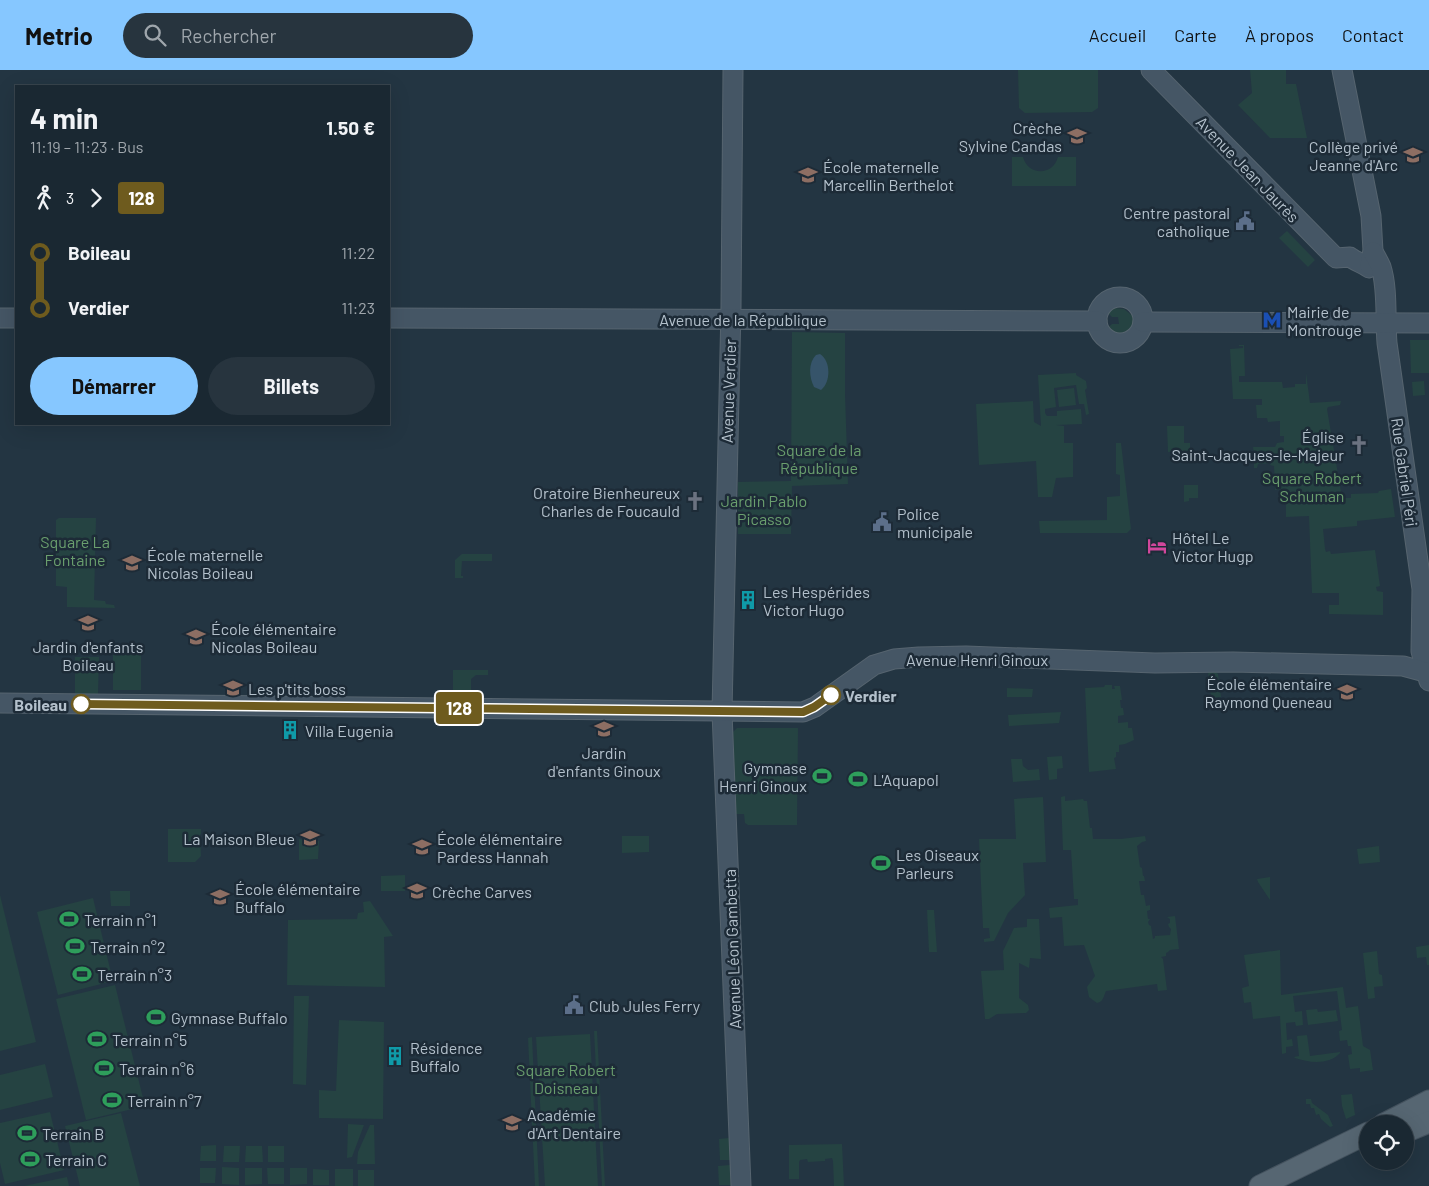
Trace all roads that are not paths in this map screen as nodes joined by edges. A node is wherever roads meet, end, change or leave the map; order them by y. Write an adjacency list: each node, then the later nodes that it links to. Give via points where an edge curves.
1 (733, 70): 8 (main road, Avenue Verdier)
2 (1151, 70): 4 (main road, Avenue Jean Jaurès, via 1336,258 1350,257 1356,249)
3 (1342, 70): 4 (main road, Rue Gabriel Péri, via 1371,216)
4 (1372, 255): 11 (main road, Rue Gabriel Péri, via 1373,299)
5 (0, 318): 6 (main road)
6 (15, 318)
7 (390, 318): 8 (main road, Avenue de la République)
8 (731, 319): 9 (main road, Avenue de la République); 15 (main road, Avenue Verdier)
9 (1097, 321): 10 (main road, via 1101,333 1111,342 1118,343 1125,343 1138,335); 10 (main road, via 1103,304 1118,297 1128,298 1136,304 1142,312)
10 (1143, 322): 11 (main road)
11 (1385, 323): 12 (main road); 13 (main road, Rue Gabriel Péri, via 1422,589 1421,652)
12 (1429, 323)
13 (1428, 675): 15 (main road, Avenue Henri Ginoux, via 1403,666 918,657 874,665 803,712)
14 (0, 703): 15 (main road, Avenue Henri Ginoux)
15 (722, 712): 24 (main road, Avenue Léon Gambetta)
16 (1429, 1101): 18 (main road)
17 (1429, 1114): 19 (main road)
18 (1402, 1115)
19 (1414, 1122)
20 (1429, 1122): 21 (main road)
21 (1414, 1128)
22 (1359, 1137): 25 (main road)
23 (1359, 1153): 26 (main road)
24 (741, 1186)
25 (1260, 1186)
26 (1291, 1186)

